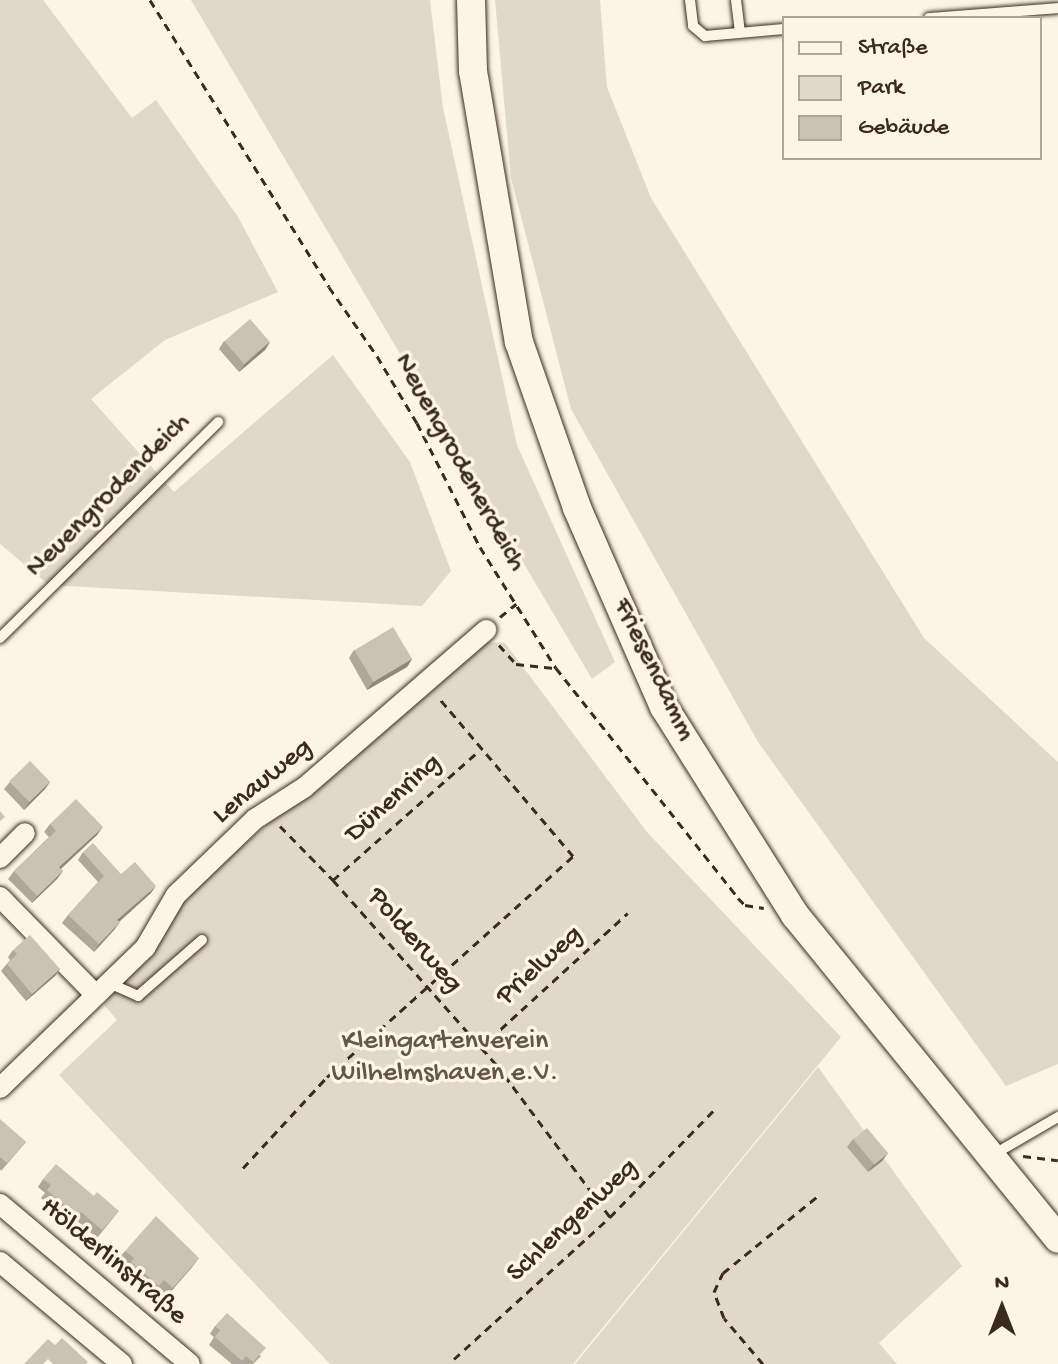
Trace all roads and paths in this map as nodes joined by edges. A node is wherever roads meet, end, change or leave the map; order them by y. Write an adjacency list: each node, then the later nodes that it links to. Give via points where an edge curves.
1 (150, 0): 12 (path, Neuengrodenerdeich, via 377,356 480,547)
2 (471, 0): 29 (main road, Friesendamm, via 473,71 519,342 577,508 658,692 795,915)
3 (690, 0): 8 (lane, via 693,26 705,36)
4 (736, 0): 8 (lane)
5 (1058, 8): 6 (lane)
6 (955, 16)
7 (782, 29): 8 (lane)
8 (740, 33)
9 (218, 422): 11 (lane, Neuengrodendeich)
10 (486, 630): 12 (path, via 516,664); 24 (street, Lenauweg, via 305,787 255,819 176,895 145,948)
11 (0, 638)
12 (556, 668): 20 (path, Neuengrodenerdeich, via 738,898 753,908)
13 (439, 698): 14 (path, Dünenring)
14 (481, 749): 18 (path, Dünenring); 23 (path, Dünenring, via 573,856)
15 (277, 823): 18 (path, Polderweg)
16 (25, 833): 17 (street)
17 (0, 858)
18 (333, 880): 23 (path, Polderweg)
19 (0, 897): 24 (street)
20 (772, 909)
21 (628, 913): 25 (path, Prielweg)
22 (202, 940): 24 (lane, via 138,996)
23 (430, 986): 25 (path, Polderweg); 30 (path, Dünenring, via 327,1077)
24 (103, 989): 26 (street, Lenauweg)
25 (480, 1049): 33 (path, Polderweg)
26 (0, 1088)
27 (716, 1108): 33 (path, Schlengenweg)
28 (1058, 1117): 29 (lane)
29 (990, 1157): 34 (main road, Friesendamm)
30 (243, 1168)
31 (819, 1195): 39 (path, via 723,1273 714,1292 724,1318)
32 (0, 1204): 38 (street, Hölderlinstraße)
33 (610, 1217): 36 (path, Schlengenweg)
34 (1058, 1239)
35 (0, 1262): 37 (street)
36 (454, 1359)
37 (122, 1364)
38 (190, 1364)
39 (762, 1364)

